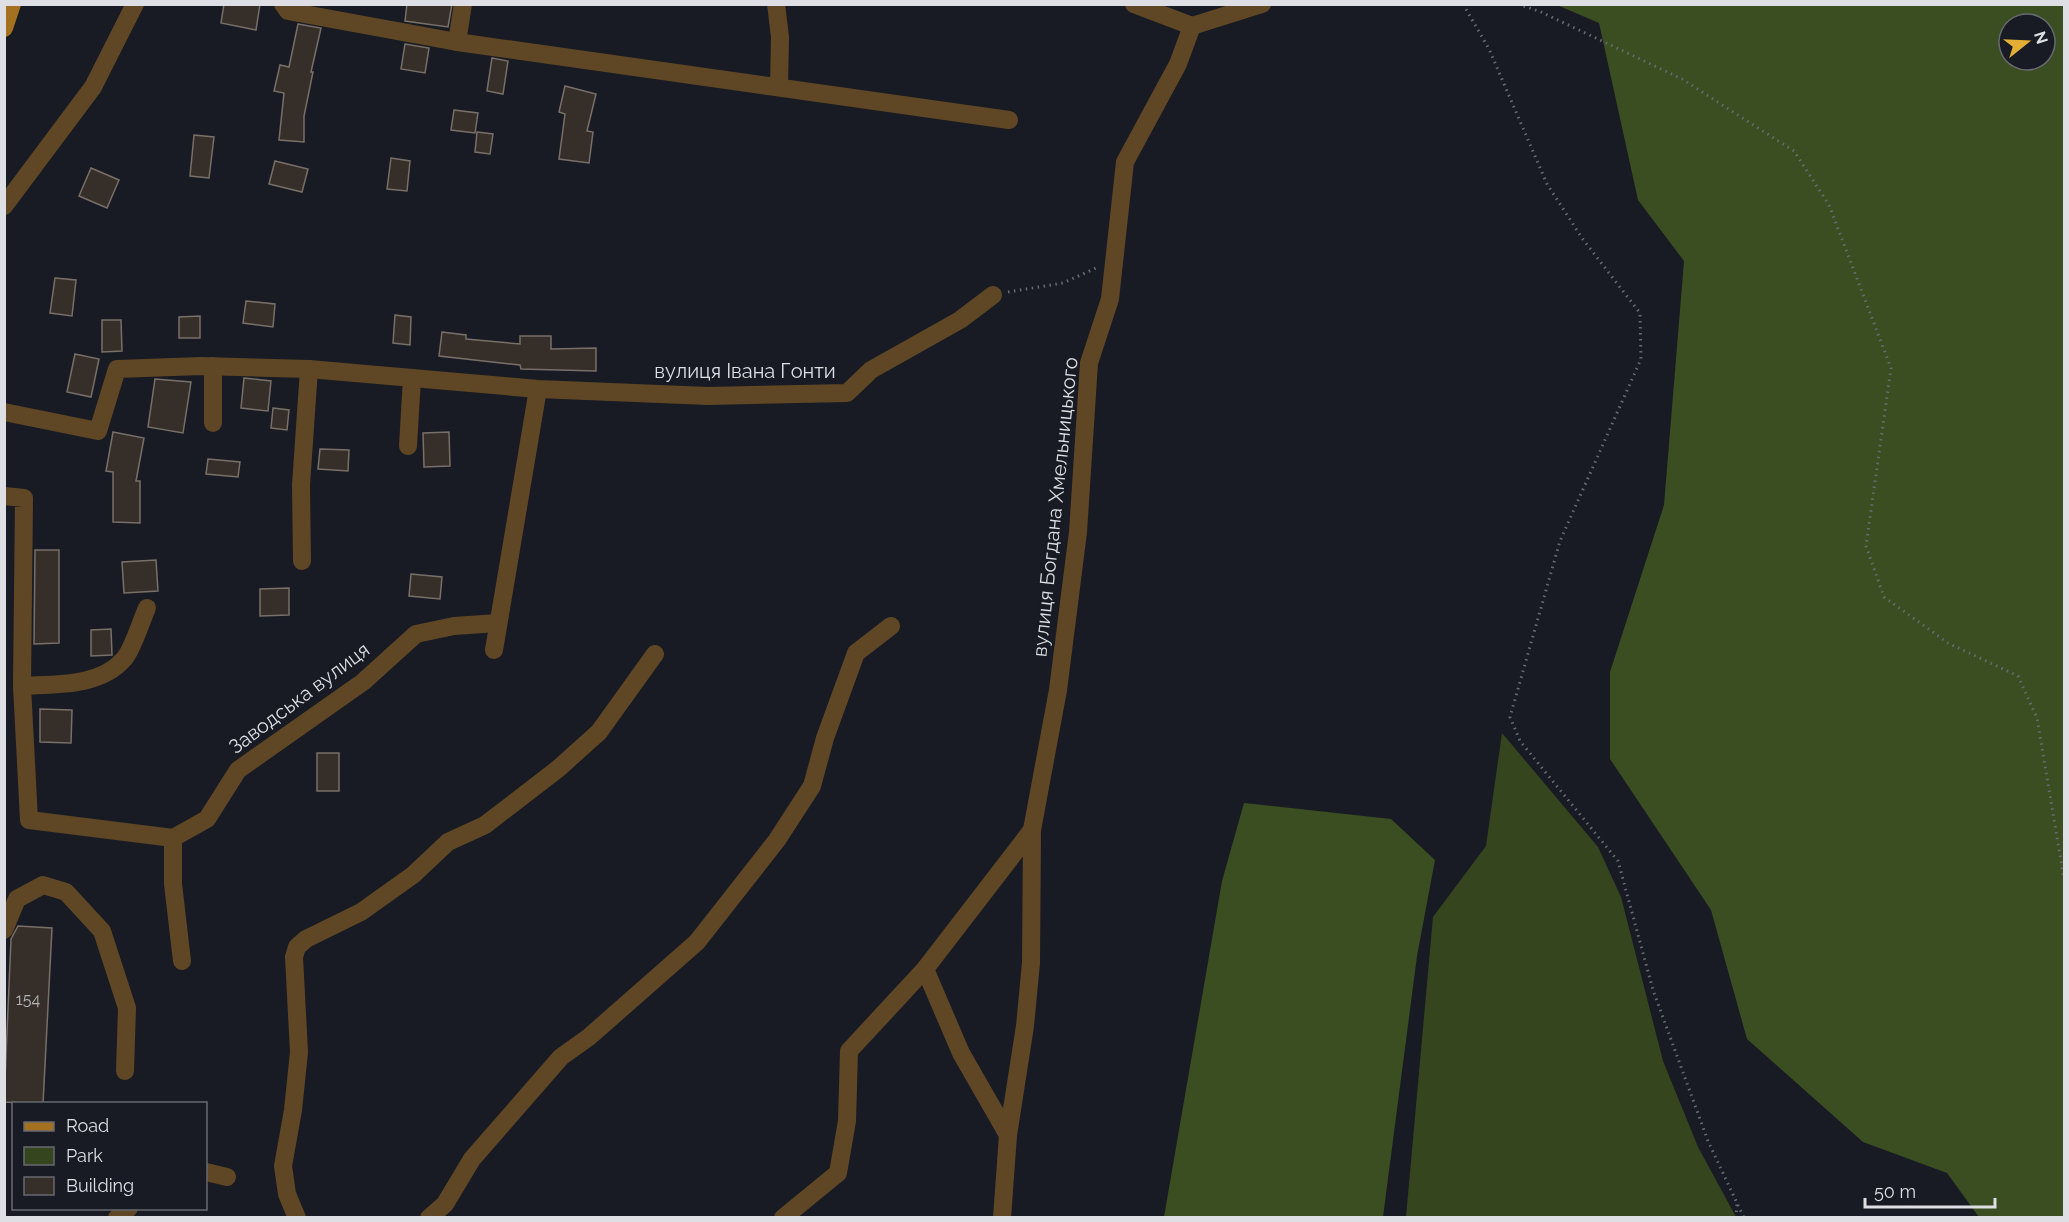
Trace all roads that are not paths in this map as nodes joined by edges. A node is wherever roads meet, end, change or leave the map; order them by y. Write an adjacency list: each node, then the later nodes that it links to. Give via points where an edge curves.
1 (12, 4): 9 (main road)
2 (135, 4): 13 (street, via 93,87)
3 (283, 4): 10 (street, via 288,11)
4 (463, 4): 10 (street)
5 (776, 4): 11 (street)
6 (1134, 4): 8 (street)
7 (1262, 4): 8 (street)
8 (1192, 26): 30 (street, вулиця Богдана Хмельницького, via 1178,64 1125,162 1110,299 1089,363 1078,532 1058,690)
9 (4, 28)
10 (457, 42): 11 (street)
11 (779, 87): 12 (street)
12 (1010, 120)
13 (5, 204)
14 (993, 295): 18 (street, вулиця Івана Гонти, via 960,320 871,370 847,393 708,396)
15 (213, 366): 16 (street, вулиця Івана Гонти); 19 (street, вулиця Івана Гонти, via 117,369 98,431); 20 (street)
16 (309, 369): 17 (street, вулиця Івана Гонти); 23 (street)
17 (412, 378): 18 (street, вулиця Івана Гонти); 21 (street)
18 (537, 390): 25 (street)
19 (4, 412)
20 (213, 423)
21 (408, 446)
22 (4, 496): 29 (street, via 24,498)
23 (302, 561)
24 (147, 608): 29 (street, via 124,659 99,677)
25 (498, 623): 27 (street); 31 (street, Заводська вулиця, via 416,634 363,682 238,770 207,819)
26 (891, 626): 40 (street, via 856,653 812,786 777,840 697,942 561,1057 472,1159 445,1204)
27 (494, 650)
28 (655, 654): 39 (street, via 599,732 559,768 485,825 448,842 413,876 361,912 316,932 297,947 294,957 299,1052 283,1166 287,1194)
29 (22, 686): 31 (street, via 29,820)
30 (1032, 830): 34 (street, вулиця Богдана Хмельницького); 36 (street, вулиця Богдана Хмельницького, via 1031,963)
31 (173, 838): 33 (street)
32 (4, 930): 35 (street, via 17,898 43,885 66,892 102,931 127,1008)
33 (182, 961)
34 (925, 969): 36 (street, via 961,1053); 41 (street, вулиця Богдана Хмельницького, via 849,1051 847,1121 838,1173)
35 (125, 1071)
36 (1008, 1136): 42 (street, вулиця Богдана Хмельницького)
37 (207, 1172): 38 (street)
38 (227, 1177)
39 (297, 1218)
40 (429, 1218)
41 (783, 1218)
42 (1002, 1218)

